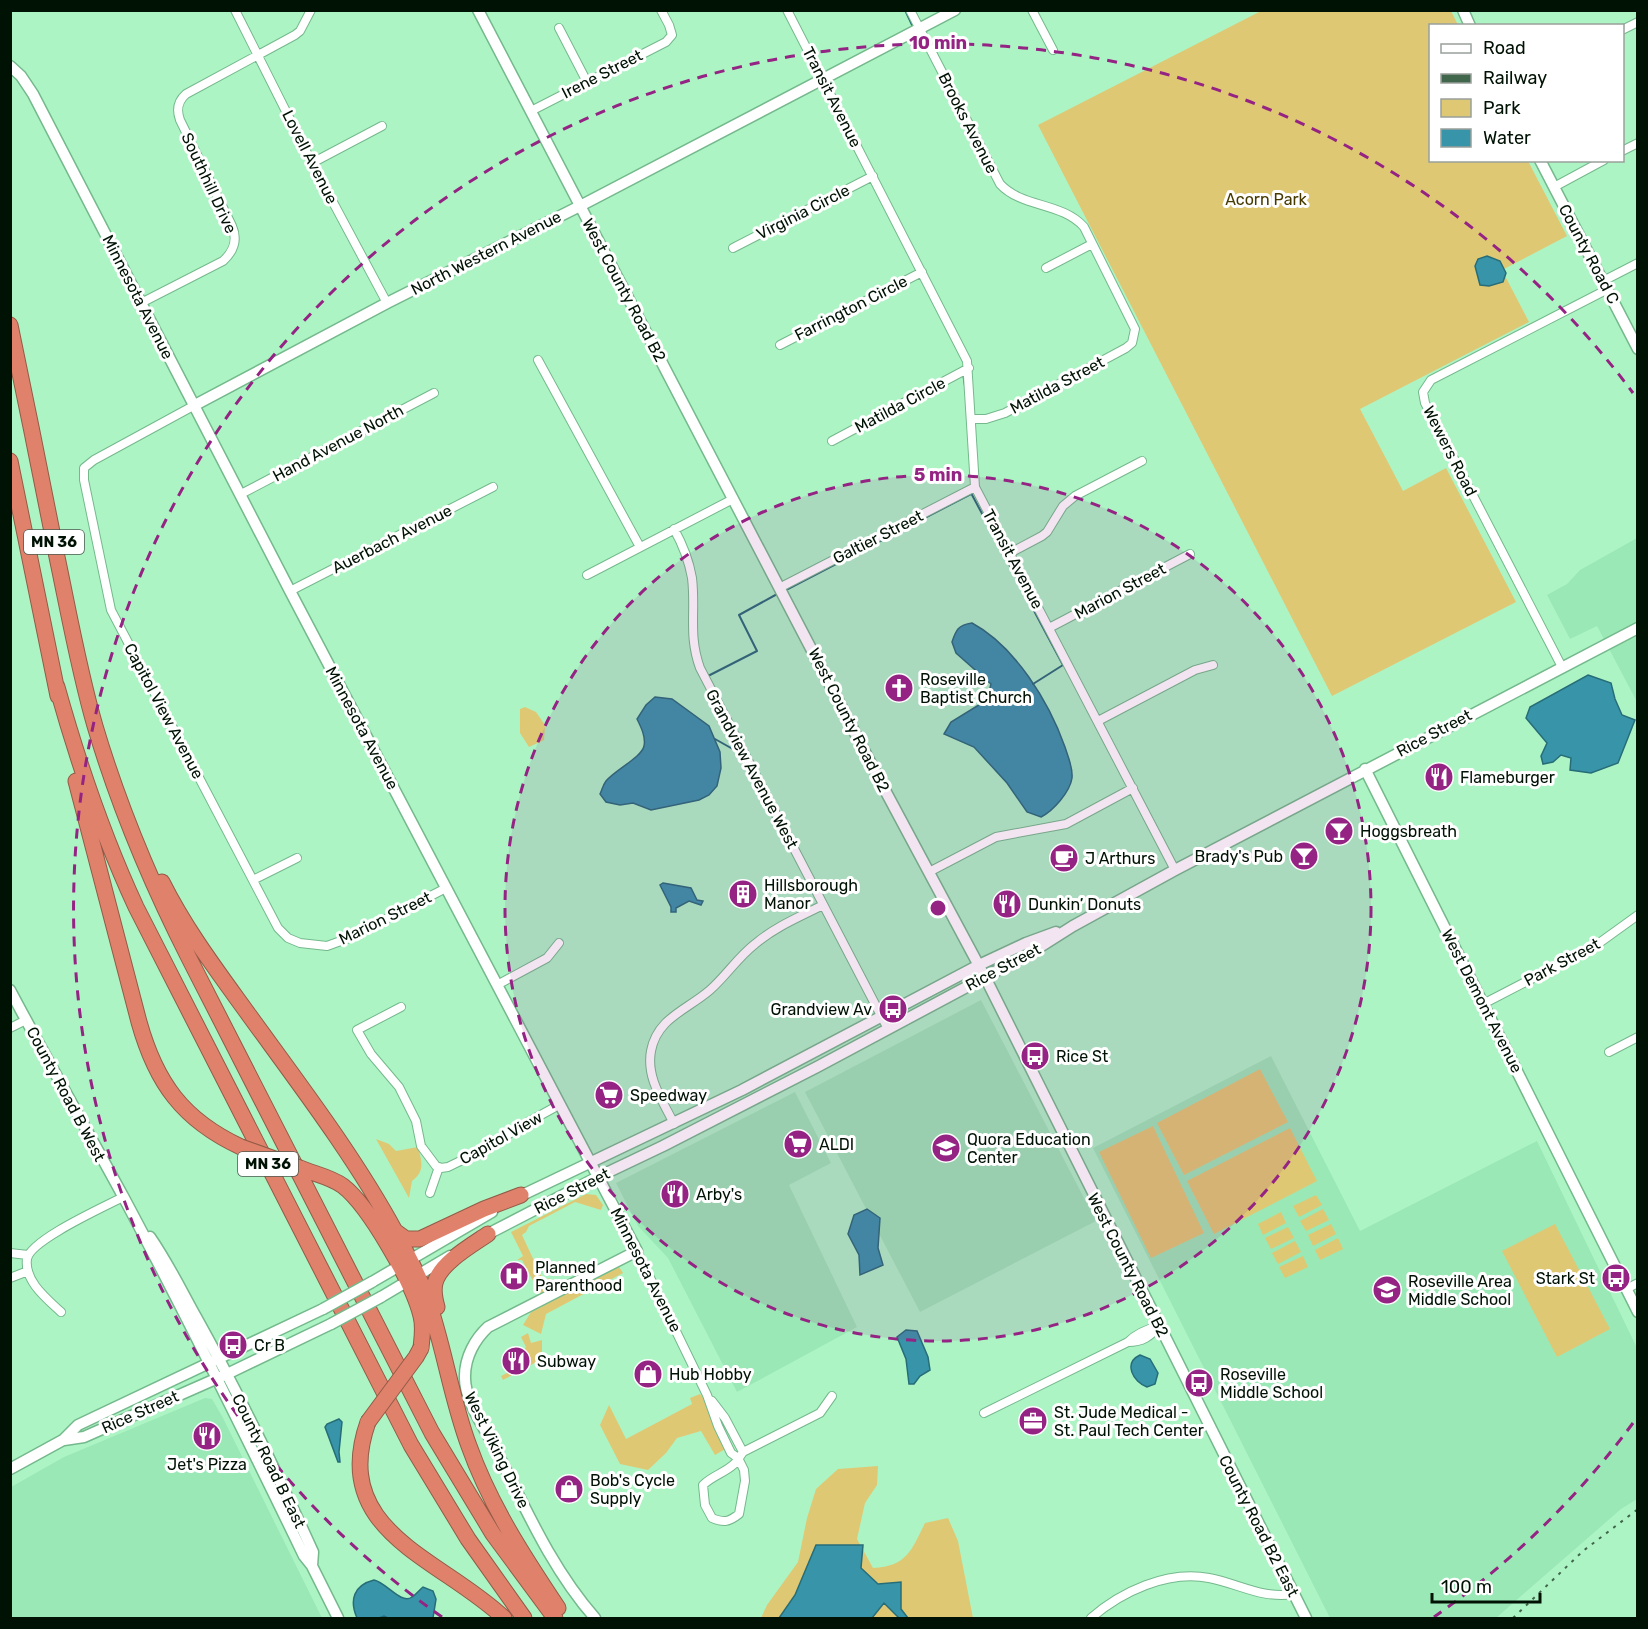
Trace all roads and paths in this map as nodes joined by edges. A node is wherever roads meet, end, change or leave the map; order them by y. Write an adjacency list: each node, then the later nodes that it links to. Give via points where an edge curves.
1 (235, 10): 16 (street, Lovell Avenue)
2 (310, 10): 16 (street, via 296,35)
3 (478, 10): 20 (street, West County Road B2)
4 (662, 10): 19 (street, Irene Street, via 672,35 666,42)
5 (787, 10): 18 (street, Transit Avenue)
6 (910, 10): 13 (street, Brooks Avenue)
7 (955, 10): 13 (street, North Western Avenue)
8 (1032, 10): 15 (street)
9 (1462, 10): 11 (street)
10 (1638, 22): 14 (street)
11 (1469, 24)
12 (559, 28): 19 (street)
13 (919, 29): 18 (street, North Western Avenue); 30 (street, Brooks Avenue, via 1000,184 1012,194 1068,214 1077,220)
14 (1624, 29)
15 (1053, 50)
16 (259, 56): 26 (street, Lovell Avenue); 36 (street, Southhill Drive, via 186,94 178,108 180,120 235,232 232,251 223,261)
17 (10, 66): 36 (street, Minnesota Avenue, via 33,94)
18 (823, 79): 27 (street, Transit Avenue); 29 (street, North Western Avenue)
19 (587, 82): 20 (street, Irene Street)
20 (531, 111): 29 (street, West County Road B2)
21 (382, 126): 26 (street)
22 (1638, 143): 23 (street)
23 (1624, 150)
24 (1541, 162): 28 (street, County Road C)
25 (1601, 162): 28 (street)
26 (312, 163): 37 (street, Lovell Avenue)
27 (873, 176): 31 (street, Virginia Circle); 34 (street, Transit Avenue)
28 (1554, 187): 35 (street, County Road C)
29 (580, 206): 37 (street, North Western Avenue); 54 (street, West County Road B2)
30 (1092, 243): 33 (street); 39 (street, Brooks Avenue, via 1133,323)
31 (733, 248)
32 (1638, 263): 35 (street)
33 (1046, 268)
34 (922, 272): 40 (street, Farrington Circle); 43 (street, Transit Avenue)
35 (1606, 285): 41 (street, County Road C); 65 (street, Wewers Road, via 1431,380 1423,392 1425,403)
36 (141, 303): 45 (street, Minnesota Avenue)
37 (387, 303): 45 (street, North Western Avenue)
38 (10, 325): 68 (highway, MN 36, via 84,685)
39 (1134, 336): 46 (street, Matilda Street, via 1126,348 1005,413)
40 (780, 345)
41 (1638, 349)
42 (538, 360): 56 (street)
43 (969, 368): 46 (street, Transit Avenue); 47 (street, Matilda Circle)
44 (434, 393): 53 (street, Hand Avenue North)
45 (195, 405): 50 (street, North Western Avenue); 53 (street, Minnesota Avenue)
46 (972, 419): 52 (street, Transit Avenue)
47 (832, 441)
48 (10, 461): 66 (highway, MN 36)
49 (1142, 461): 57 (street, via 1075,496 1042,536)
50 (84, 468): 74 (street, Capitol View Avenue, via 111,610)
51 (493, 487): 61 (street, Auerbach Avenue)
52 (975, 487): 57 (street, Transit Avenue); 60 (street, Galtier Street)
53 (241, 494): 61 (street, Minnesota Avenue)
54 (733, 499): 55 (street); 60 (street, West County Road B2)
55 (674, 529): 56 (street); 76 (street, Grandview Avenue West, via 691,572 692,634 700,668)
56 (640, 547): 59 (street)
57 (1010, 553): 62 (street, Transit Avenue)
58 (1190, 554): 62 (street, Marion Street)
59 (587, 575)
60 (781, 587): 73 (street, West County Road B2)
61 (290, 591): 75 (street, Minnesota Avenue)
62 (1049, 628): 67 (street, Transit Avenue)
63 (1638, 628): 65 (street, Rice Street)
64 (1213, 665): 67 (street, via 1195,670)
65 (1562, 667): 69 (street, Rice Street)
66 (57, 687): 106 (highway, bridge, via 68,750 136,1011 151,1059 166,1086 187,1113 213,1132 344,1187); 129 (highway, MN 36, via 90,795 136,907 411,1444 468,1539)
67 (1098, 721): 70 (street, Transit Avenue)
68 (105, 757): 101 (highway, via 182,919 335,1135); 130 (highway, MN 36, via 163,908 432,1433 493,1534)
69 (1365, 770): 72 (street, Rice Street); 85 (street, West Demont Avenue)
70 (1133, 788): 72 (street, Transit Avenue); 73 (street, via 1066,825 996,837)
71 (297, 858): 74 (street)
72 (1175, 870): 78 (street, Rice Street)
73 (929, 872): 81 (street, West County Road B2)
74 (253, 880): 79 (street, Capitol View Avenue)
75 (446, 888): 79 (street, Marion Street, via 349,938 327,945); 83 (street, Minnesota Avenue)
76 (822, 905): 87 (street, Grandview Avenue West); 94 (street, via 754,944 712,988 673,1014 659,1030 651,1048 650,1069)
77 (1638, 915): 85 (street, Park Street, via 1595,946)
78 (1073, 926): 81 (street, Rice Street); 82 (street, Rice Street)
79 (288, 938)
80 (559, 943): 83 (street, via 547,958)
81 (979, 965): 82 (street, West County Road B2); 87 (street, Rice Street)
82 (985, 977): 90 (street, Rice Street); 114 (street, West County Road B2)
83 (497, 985): 93 (street, Minnesota Avenue)
84 (10, 990): 88 (street, County Road B West)
85 (1483, 1004): 111 (street, West Demont Avenue)
86 (401, 1007): 96 (street, Capitol View, via 357,1030 399,1087 416,1121 421,1146)
87 (882, 1016): 90 (street, Grandview Avenue West); 94 (street, Rice Street)
88 (26, 1020): 89 (street); 100 (street, County Road B West)
89 (10, 1028)
90 (888, 1029): 97 (street, Rice Street)
91 (1638, 1037): 92 (street)
92 (1609, 1052)
93 (559, 1106): 95 (street, Minnesota Avenue); 96 (street, Capitol View, via 493,1145 448,1167)
94 (674, 1124): 95 (street, Rice Street)
95 (591, 1164): 97 (street, Minnesota Avenue); 99 (street, Rice Street)
96 (439, 1167): 98 (street)
97 (598, 1177): 102 (street, Rice Street); 103 (street, Minnesota Avenue)
98 (430, 1193)
99 (521, 1196): 101 (highway, via 420,1239 406,1239); 106 (street, Rice Street)
100 (123, 1197): 105 (street, via 42,1240); 116 (street, County Road B West, via 163,1256)
101 (394, 1230): 106 (highway)
102 (488, 1234): 109 (street, Rice Street); 115 (highway, via 441,1271 434,1285)
103 (637, 1251): 123 (street, Minnesota Avenue, via 731,1453); 132 (street, West Viking Drive, via 489,1328 471,1350 465,1376 472,1402 542,1541)
104 (10, 1253): 105 (street)
105 (28, 1255): 107 (street)
106 (405, 1263): 109 (highway); 116 (street, Rice Street, bridge)
107 (28, 1271): 108 (street); 112 (street, via 40,1292)
108 (10, 1278)
109 (413, 1278): 115 (highway, via 428,1298); 117 (street, Rice Street, bridge, via 331,1324); 128 (highway, bridge, via 423,1328 421,1348 368,1422 359,1453 362,1486 387,1529)
110 (1638, 1283): 111 (street)
111 (1626, 1289): 113 (street, West Demont Avenue)
112 (61, 1312)
113 (1638, 1312)
114 (1159, 1326): 120 (street, via 1148,1328 1128,1342); 121 (street, West County Road B2)
115 (444, 1354): 131 (highway, via 462,1425 486,1487 520,1550)
116 (214, 1360): 117 (street, County Road B East); 118 (street, County Road B West); 122 (street, Rice Street, via 78,1425)
117 (226, 1374): 118 (street, Rice Street); 125 (street, County Road B East, via 314,1552)
118 (216, 1379): 122 (street, Rice Street, via 84,1437); 125 (street, County Road B East, via 303,1556)
119 (832, 1396): 123 (street, via 820,1413)
120 (984, 1413)
121 (1213, 1434): 126 (street, County Road B2 East)
122 (63, 1440): 124 (street, Rice Street)
123 (740, 1455): 123 (street, via 734,1465 703,1485 705,1505 712,1518 720,1522 739,1514 745,1481)
124 (10, 1469)
125 (312, 1566): 127 (street, County Road B East)
126 (1294, 1594): 133 (street, via 1279,1597 1209,1578 1181,1578 1121,1596); 134 (street, County Road B2 East)
127 (338, 1618)
128 (504, 1618)
129 (525, 1618)
130 (555, 1618)
131 (565, 1618)
132 (595, 1618)
133 (1091, 1618)
134 (1306, 1618)

